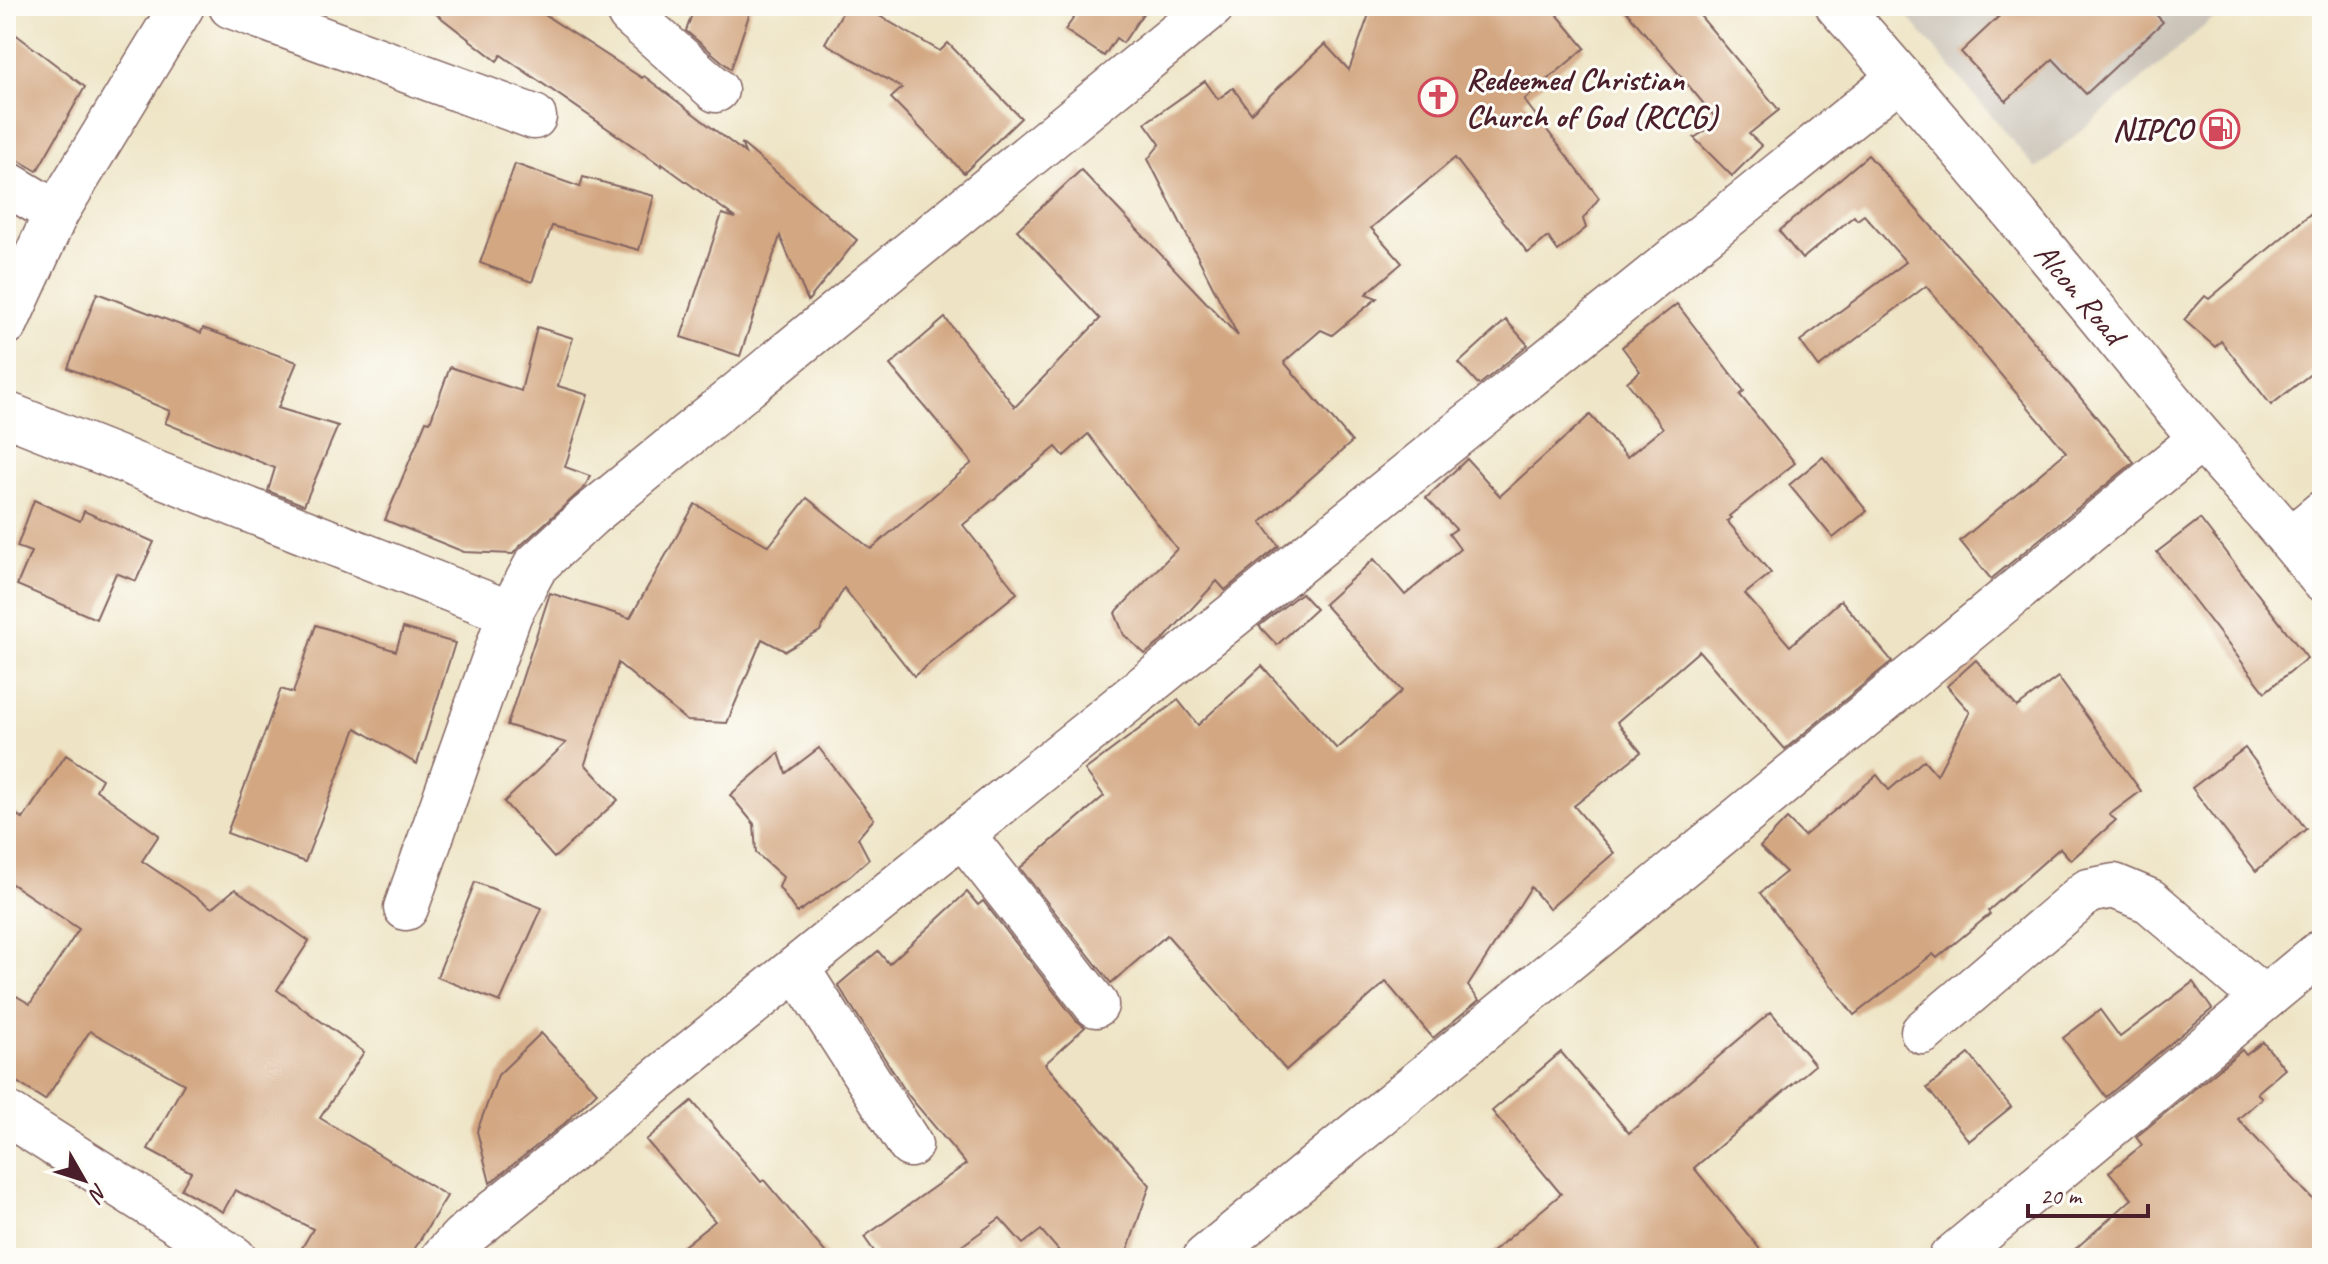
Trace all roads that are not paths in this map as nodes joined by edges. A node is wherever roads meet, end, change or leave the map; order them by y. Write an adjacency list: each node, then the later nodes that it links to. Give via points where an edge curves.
1 (182, 6): 10 (street)
2 (231, 6): 8 (street)
3 (626, 6): 7 (street)
4 (1212, 6): 16 (street, via 580,523 536,565)
5 (1838, 6): 6 (street, Alcon Road)
6 (1900, 77): 13 (street, Alcon Road); 17 (street)
7 (716, 90)
8 (534, 117)
9 (6, 183): 10 (street)
10 (56, 213): 11 (street)
11 (6, 323)
12 (6, 414): 16 (street)
13 (2201, 439): 14 (street, Alcon Road); 28 (street)
14 (2307, 526): 15 (street, Alcon Road)
15 (2322, 579)
16 (510, 613): 18 (street)
17 (962, 834): 20 (street); 22 (street)
18 (406, 908)
19 (2322, 951): 21 (street)
20 (797, 968): 25 (street); 27 (street)
21 (2264, 999): 23 (street, via 2150,901 2114,886 2088,891); 29 (street)
22 (1096, 1005)
23 (1923, 1032)
24 (6, 1113): 26 (street)
25 (910, 1145)
26 (234, 1258)
27 (443, 1258)
28 (1205, 1258)
29 (1951, 1258)

